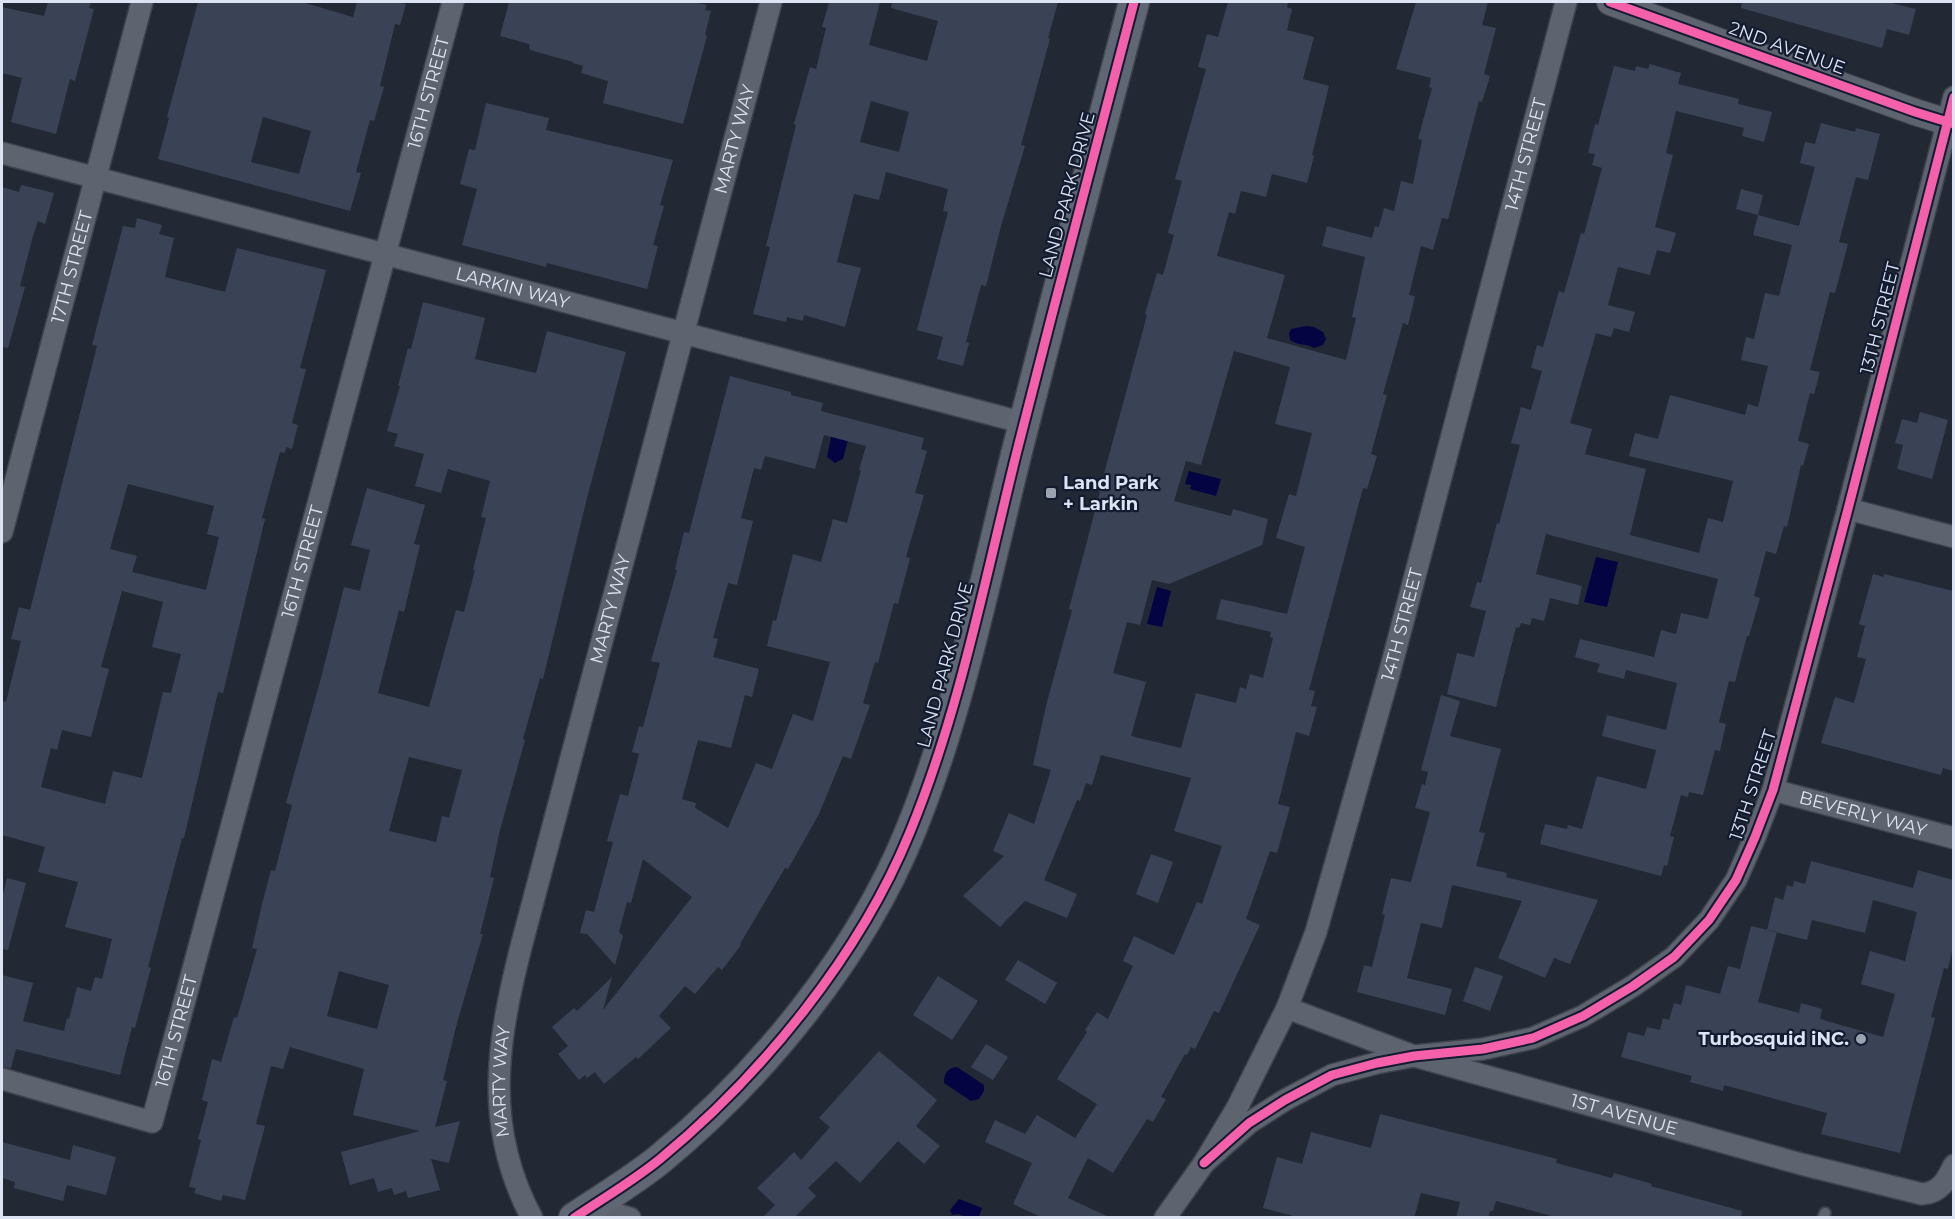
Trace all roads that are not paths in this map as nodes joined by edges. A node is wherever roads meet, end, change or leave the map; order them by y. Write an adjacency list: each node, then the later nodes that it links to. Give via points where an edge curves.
1 (142, 2): 10 (street, 17TH STREET)
2 (453, 2): 11 (street, 16TH STREET)
3 (771, 2): 12 (street, MARTY WAY)
4 (1134, 2): 13 (main road, LAND PARK DRIVE)
5 (1566, 2): 19 (street, 14TH STREET, via 1388,679 1316,932)
6 (1610, 2): 8 (street, 2ND AVENUE)
7 (1953, 97): 8 (street, 13TH STREET)
8 (1950, 123): 14 (street, 13TH STREET)
9 (2, 153): 10 (street, LARKIN WAY)
10 (95, 177): 11 (street, LARKIN WAY); 15 (street, 17TH STREET)
11 (386, 254): 12 (street, LARKIN WAY); 21 (street, 16TH STREET, via 152,1122)
12 (684, 332): 13 (street, LARKIN WAY); 25 (street, MARTY WAY, via 502,1030 501,1124 508,1160)
13 (1024, 423): 24 (main road, LAND PARK DRIVE, via 939,753 910,833 886,884 806,1008 747,1077 657,1162)
14 (1848, 509): 16 (street); 17 (street, 13TH STREET)
15 (2, 532)
16 (1953, 537)
17 (1773, 790): 18 (street, BEVERLY WAY); 20 (street, 13TH STREET, via 1736,879 1709,920 1674,957 1583,1016 1533,1038 1483,1049)
18 (1953, 838)
19 (1287, 1008): 20 (street, 1ST AVENUE); 22 (street, 14TH STREET, via 1237,1108)
20 (1414, 1056): 22 (street, 13TH STREET, via 1332,1076 1249,1123); 23 (street, 1ST AVENUE, via 1922,1194 1941,1186)
21 (2, 1079)
22 (1204, 1163): 27 (street, 14TH STREET)
23 (1953, 1165)
24 (582, 1212): 26 (street)
25 (532, 1218)
26 (630, 1218)
27 (1165, 1218)

